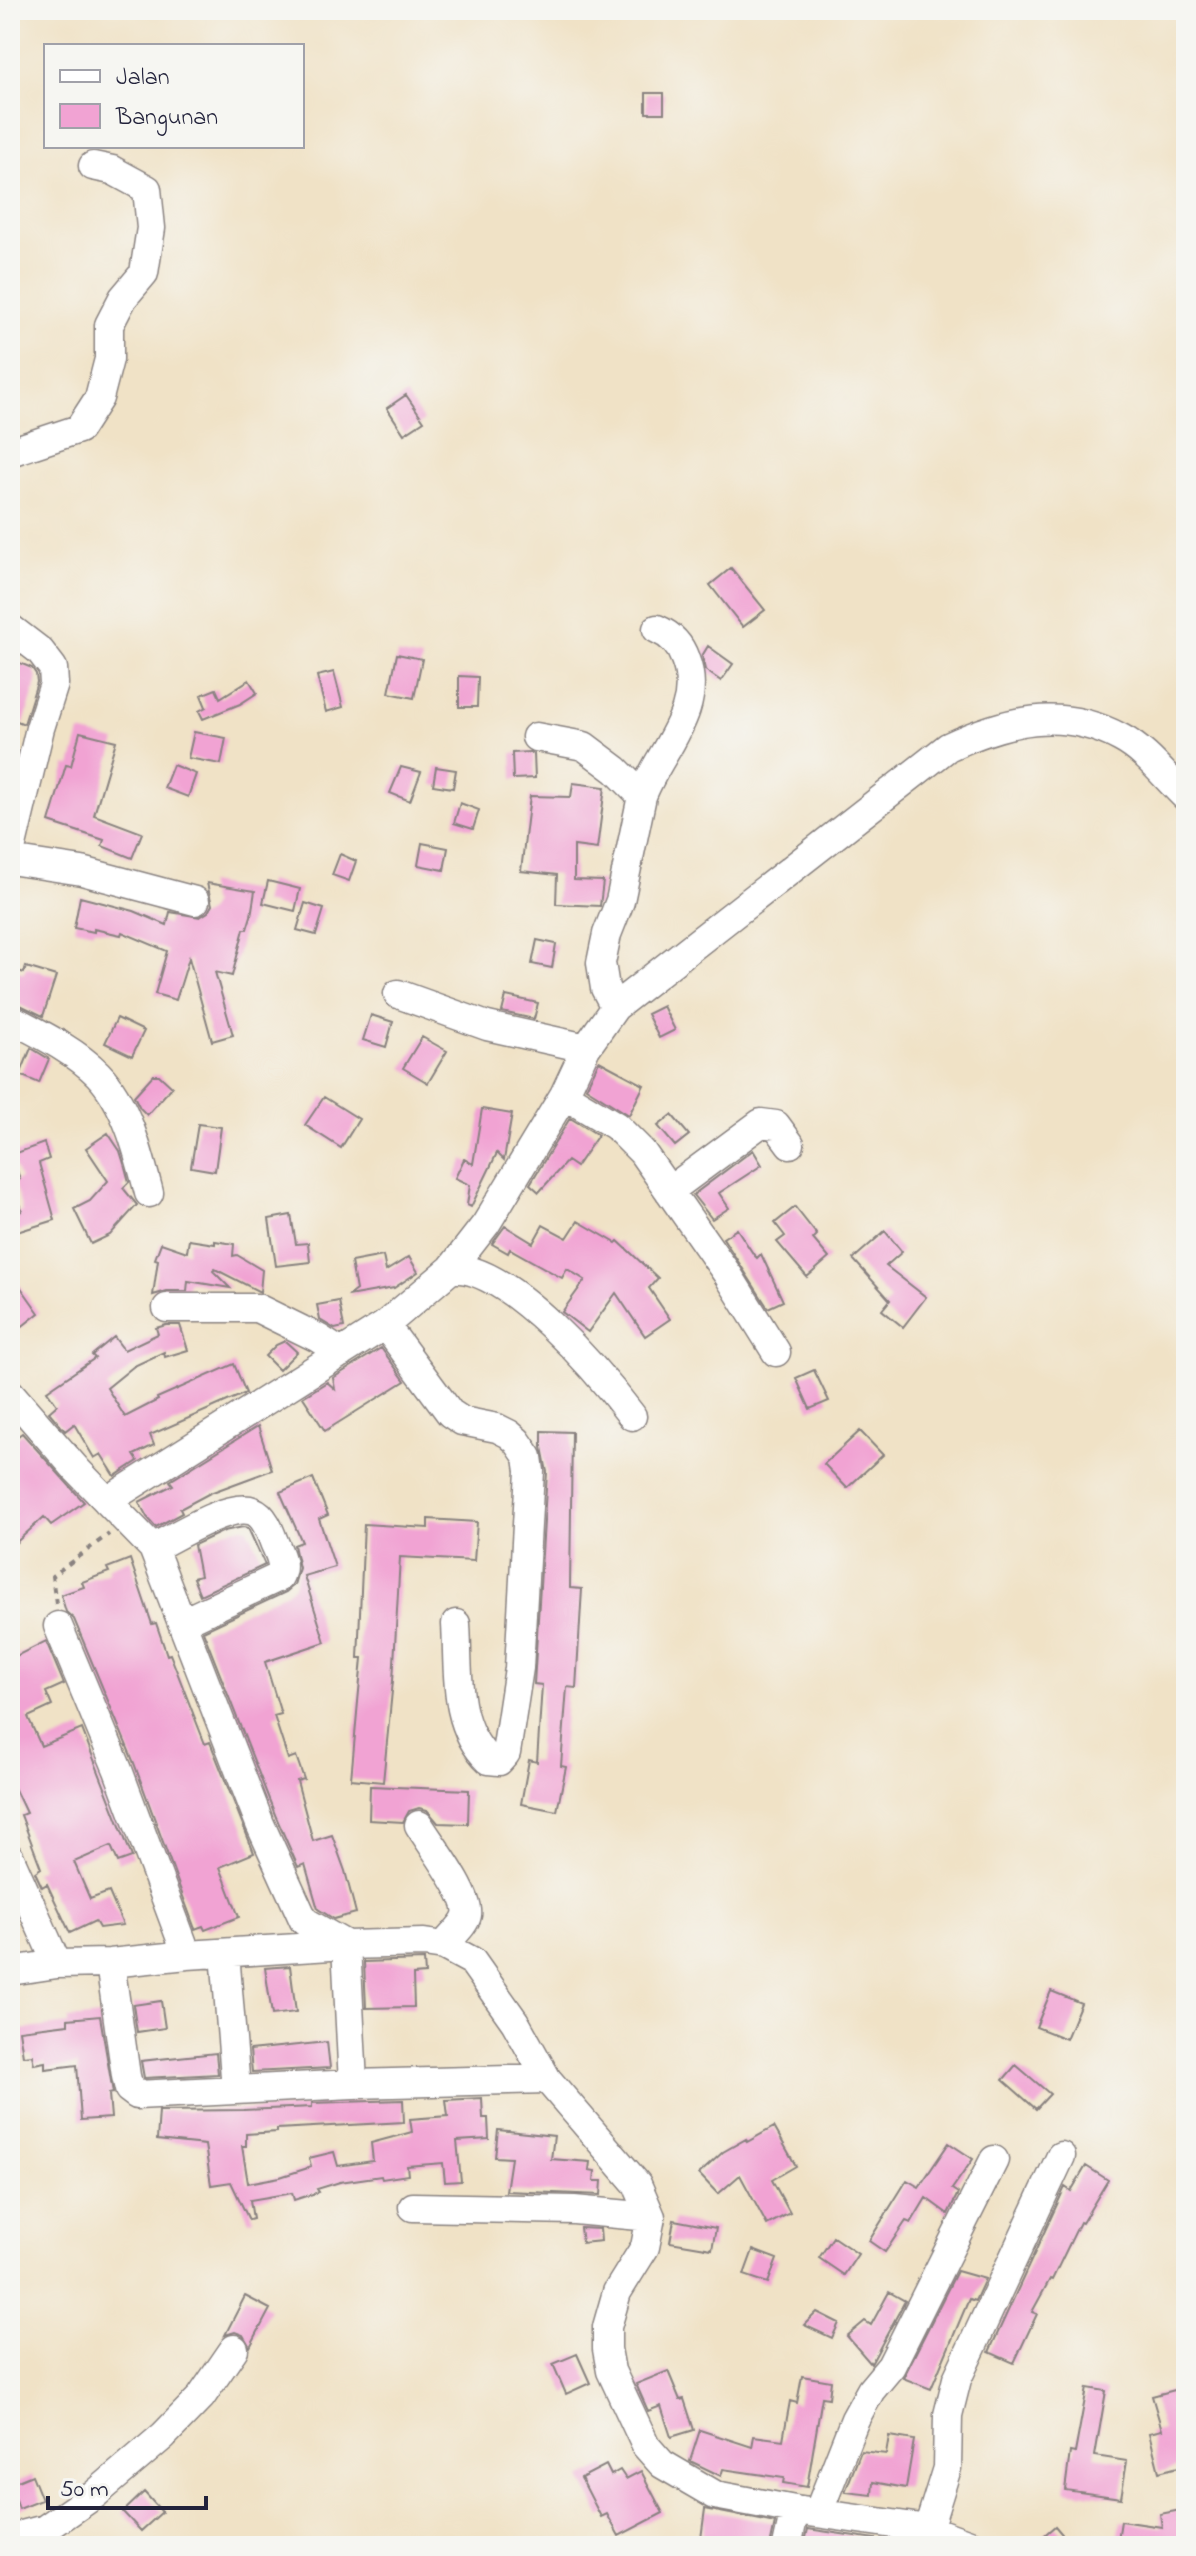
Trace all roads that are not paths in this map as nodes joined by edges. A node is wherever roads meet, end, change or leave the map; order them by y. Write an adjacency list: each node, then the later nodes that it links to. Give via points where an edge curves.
1 (93, 166): 2 (street, via 147,189 151,228 144,273 109,325 109,359 99,398 79,429)
2 (10, 452)
3 (10, 628): 8 (street, via 40,651 53,668 54,684)
4 (657, 629): 6 (street, via 683,652 692,680 674,738)
5 (536, 737): 6 (street, via 584,746)
6 (642, 796): 11 (street, via 601,963)
7 (1186, 797): 11 (street, via 1123,739 1090,725 1048,718 982,731 948,747)
8 (10, 857): 9 (street)
9 (195, 901)
10 (398, 994): 13 (street, via 487,1026)
11 (615, 1007): 13 (street)
12 (10, 1018): 17 (street, via 99,1075 132,1136)
13 (586, 1048): 14 (street)
14 (564, 1095): 16 (street, via 616,1126); 18 (street, via 486,1224)
15 (790, 1144): 16 (street, via 776,1125 761,1123)
16 (669, 1191): 21 (street)
17 (149, 1193)
18 (451, 1269): 20 (street); 24 (street, via 484,1277 526,1303 581,1352)
19 (167, 1308): 22 (street, via 257,1308)
20 (385, 1325): 22 (street); 28 (street, via 450,1413 509,1434 528,1457 519,1668 506,1753 499,1761 484,1756 464,1722)
21 (776, 1352)
22 (341, 1353): 25 (street)
23 (13, 1404): 25 (street)
24 (632, 1416)
25 (117, 1511): 26 (street)
26 (153, 1548): 27 (street); 27 (street, via 225,1512 245,1510 261,1517 272,1537 283,1565 279,1577)
27 (183, 1622): 32 (street, via 260,1824 304,1921)
28 (456, 1624)
29 (58, 1626): 35 (street)
30 (419, 1825): 33 (street, via 456,1880 467,1912)
31 (10, 1858): 37 (street)
32 (346, 1945): 33 (street); 34 (street); 40 (street)
33 (444, 1946): 39 (street, via 472,1961)
34 (225, 1953): 35 (street); 41 (street)
35 (187, 1955): 36 (street)
36 (110, 1963): 37 (street); 41 (street, via 129,2089 137,2095)
37 (57, 1964): 38 (street)
38 (10, 1971)
39 (547, 2079): 40 (street); 45 (street, via 637,2184)
40 (353, 2084): 41 (street)
41 (236, 2089)
42 (1061, 2156): 48 (street, via 957,2379 948,2415 947,2468)
43 (994, 2160): 47 (street, via 891,2366 871,2390)
44 (413, 2207): 45 (street)
45 (651, 2217): 47 (street, via 645,2247 617,2292 607,2327 611,2371 646,2446 662,2464 715,2495)
46 (234, 2349): 49 (street, via 201,2397 94,2495 45,2529)
47 (807, 2511): 48 (street); 50 (street)
48 (928, 2529): 51 (street)
49 (10, 2538)
50 (787, 2546)
51 (975, 2546)

